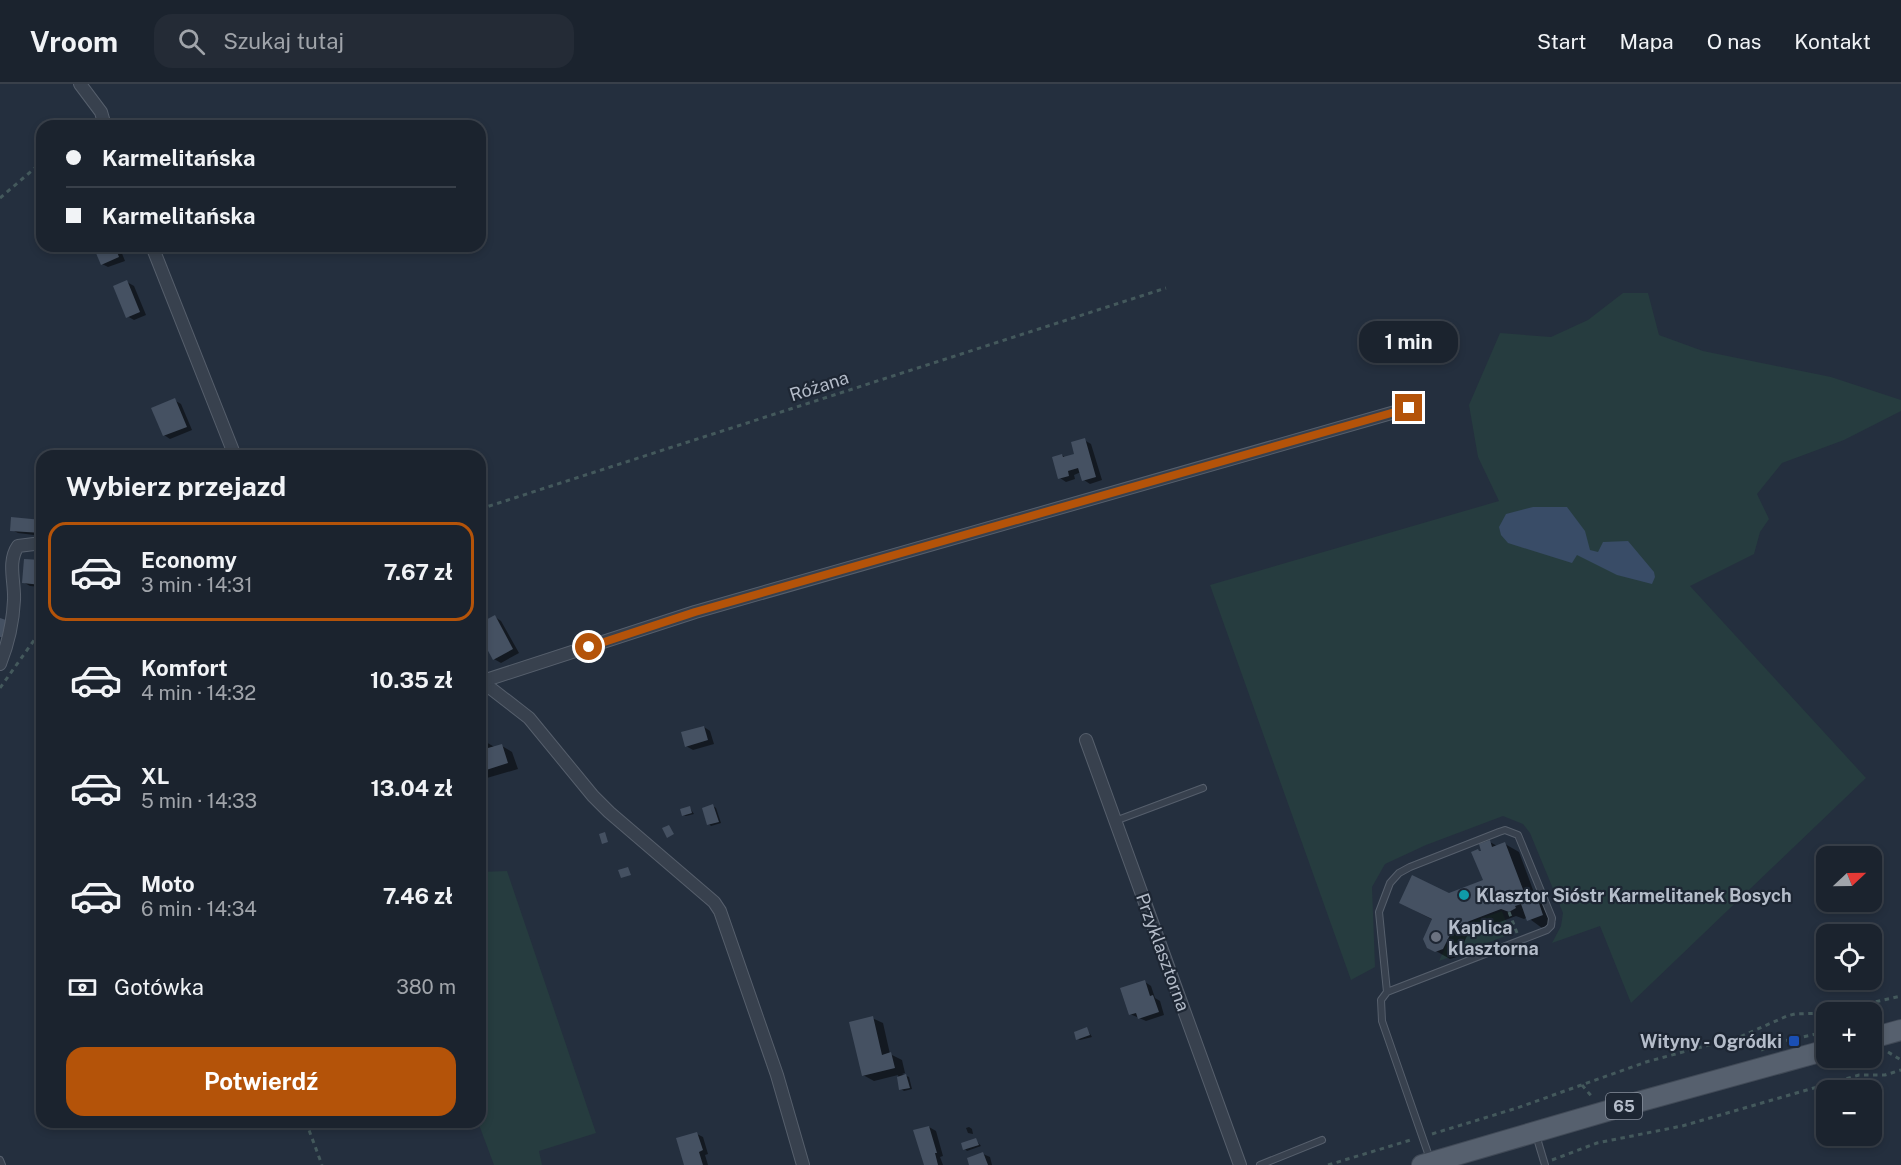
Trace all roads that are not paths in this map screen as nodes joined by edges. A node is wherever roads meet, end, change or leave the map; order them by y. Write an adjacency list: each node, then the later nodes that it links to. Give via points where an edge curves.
1 (80, 84): 2 (street)
2 (103, 120)
3 (154, 252): 5 (street)
4 (1409, 408): 8 (street, via 695,612)
5 (233, 450)
6 (36, 544): 7 (street, via 18,546 12,555 12,622)
7 (0, 664)
8 (486, 678)
9 (486, 684): 23 (street, via 529,718 592,796 720,910 777,1075)
10 (1086, 740): 12 (street, Przyklasztorna)
11 (1203, 788): 12 (lane)
12 (1115, 820): 24 (street, Przyklasztorna)
13 (1387, 992): 13 (lane, via 1551,926 1552,918 1518,835 1505,830 1410,867 1390,883 1379,912); 20 (lane, via 1381,1000 1382,1021 1422,1137)
14 (1901, 1030): 15 (main road)
15 (1882, 1035)
16 (1816, 1053): 17 (main road, 65)
17 (1535, 1131): 20 (main road, 65); 21 (lane)
18 (1322, 1140): 25 (lane)
19 (0, 1160): 22 (lane)
20 (1426, 1164)
21 (1544, 1164)
22 (2, 1165)
23 (803, 1165)
24 (1239, 1165)
25 (1260, 1165)

